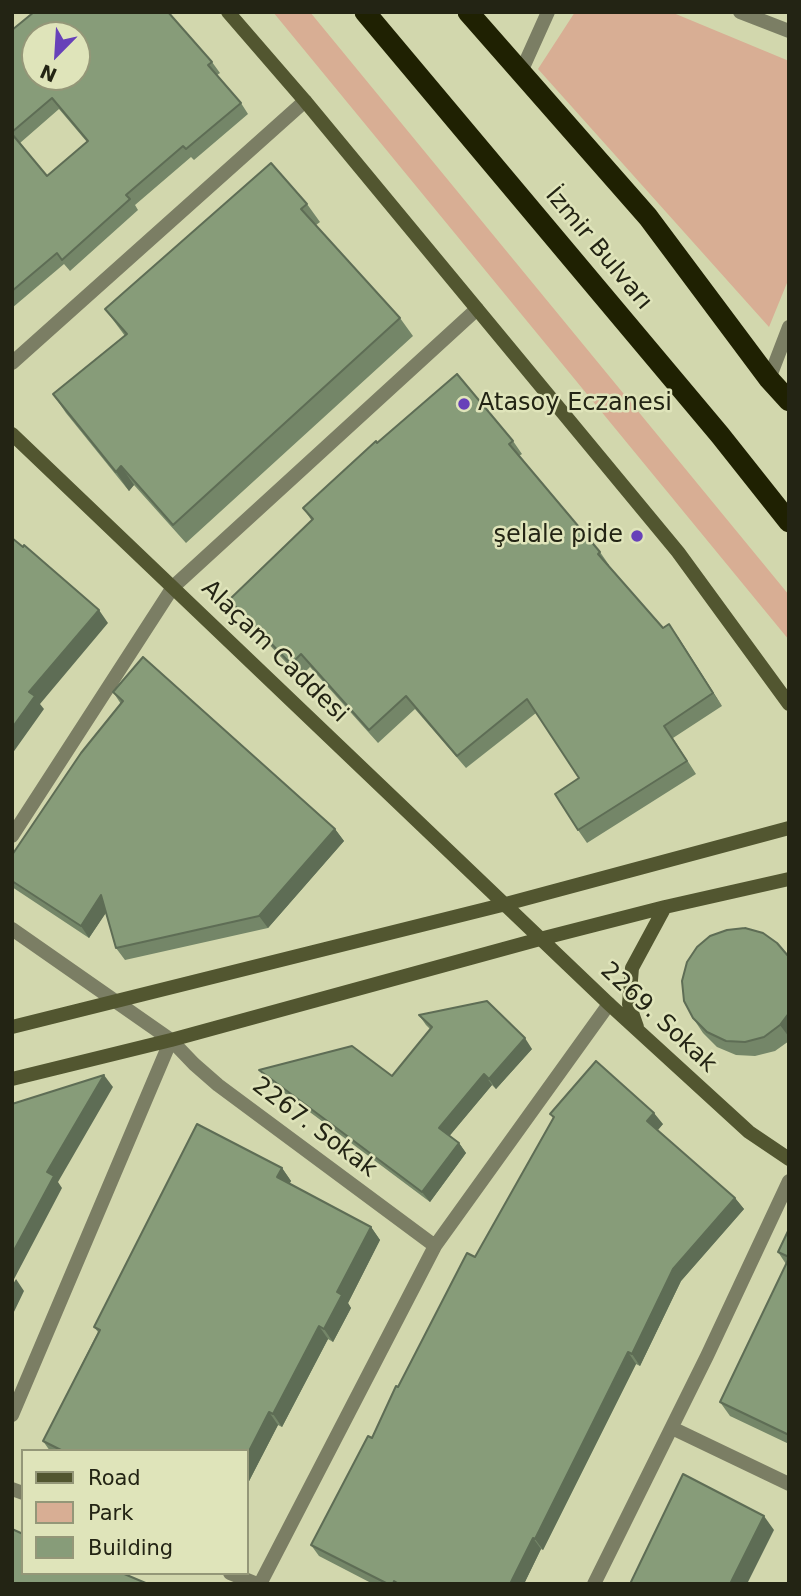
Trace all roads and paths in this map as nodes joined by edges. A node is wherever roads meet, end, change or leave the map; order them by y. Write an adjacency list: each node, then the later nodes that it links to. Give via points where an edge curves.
1 (228, 12): 8 (street)
2 (365, 12): 15 (highway, İzmir Bulvarı)
3 (468, 12): 7 (highway)
4 (548, 12): 7 (street)
5 (740, 12): 6 (street)
6 (789, 31)
7 (522, 72): 12 (highway, via 648,217)
8 (305, 101): 9 (street); 11 (street)
9 (477, 309): 16 (street); 17 (street, via 678,552)
10 (789, 327): 12 (street)
11 (12, 363)
12 (769, 379): 13 (highway)
13 (789, 401)
14 (12, 434): 16 (street, Alaçam Caddesi)
15 (789, 522)
16 (173, 587): 19 (street); 21 (street, Alaçam Caddesi)
17 (789, 704)
18 (789, 828): 21 (street)
19 (12, 836)
20 (789, 879): 22 (street)
21 (502, 905): 24 (street, 2269. Sokak); 25 (street)
22 (666, 907): 24 (street); 28 (street, via 632,968 629,1004)
23 (12, 929): 25 (street, 2267. Sokak)
24 (540, 939): 26 (street, 2269. Sokak); 29 (street)
25 (117, 1002): 27 (street); 29 (street, 2267. Sokak)
26 (609, 1004): 28 (street, 2269. Sokak); 33 (street)
27 (12, 1027)
28 (639, 1032): 31 (street, 2269. Sokak, via 749,1132)
29 (171, 1040): 30 (street); 33 (street, 2267. Sokak, via 218,1085); 34 (street)
30 (12, 1079)
31 (789, 1159)
32 (789, 1181): 35 (street)
33 (435, 1246): 38 (street)
34 (12, 1415)
35 (672, 1428): 36 (street); 39 (street)
36 (789, 1484)
37 (235, 1575): 38 (street)
38 (258, 1584)
39 (594, 1584)

